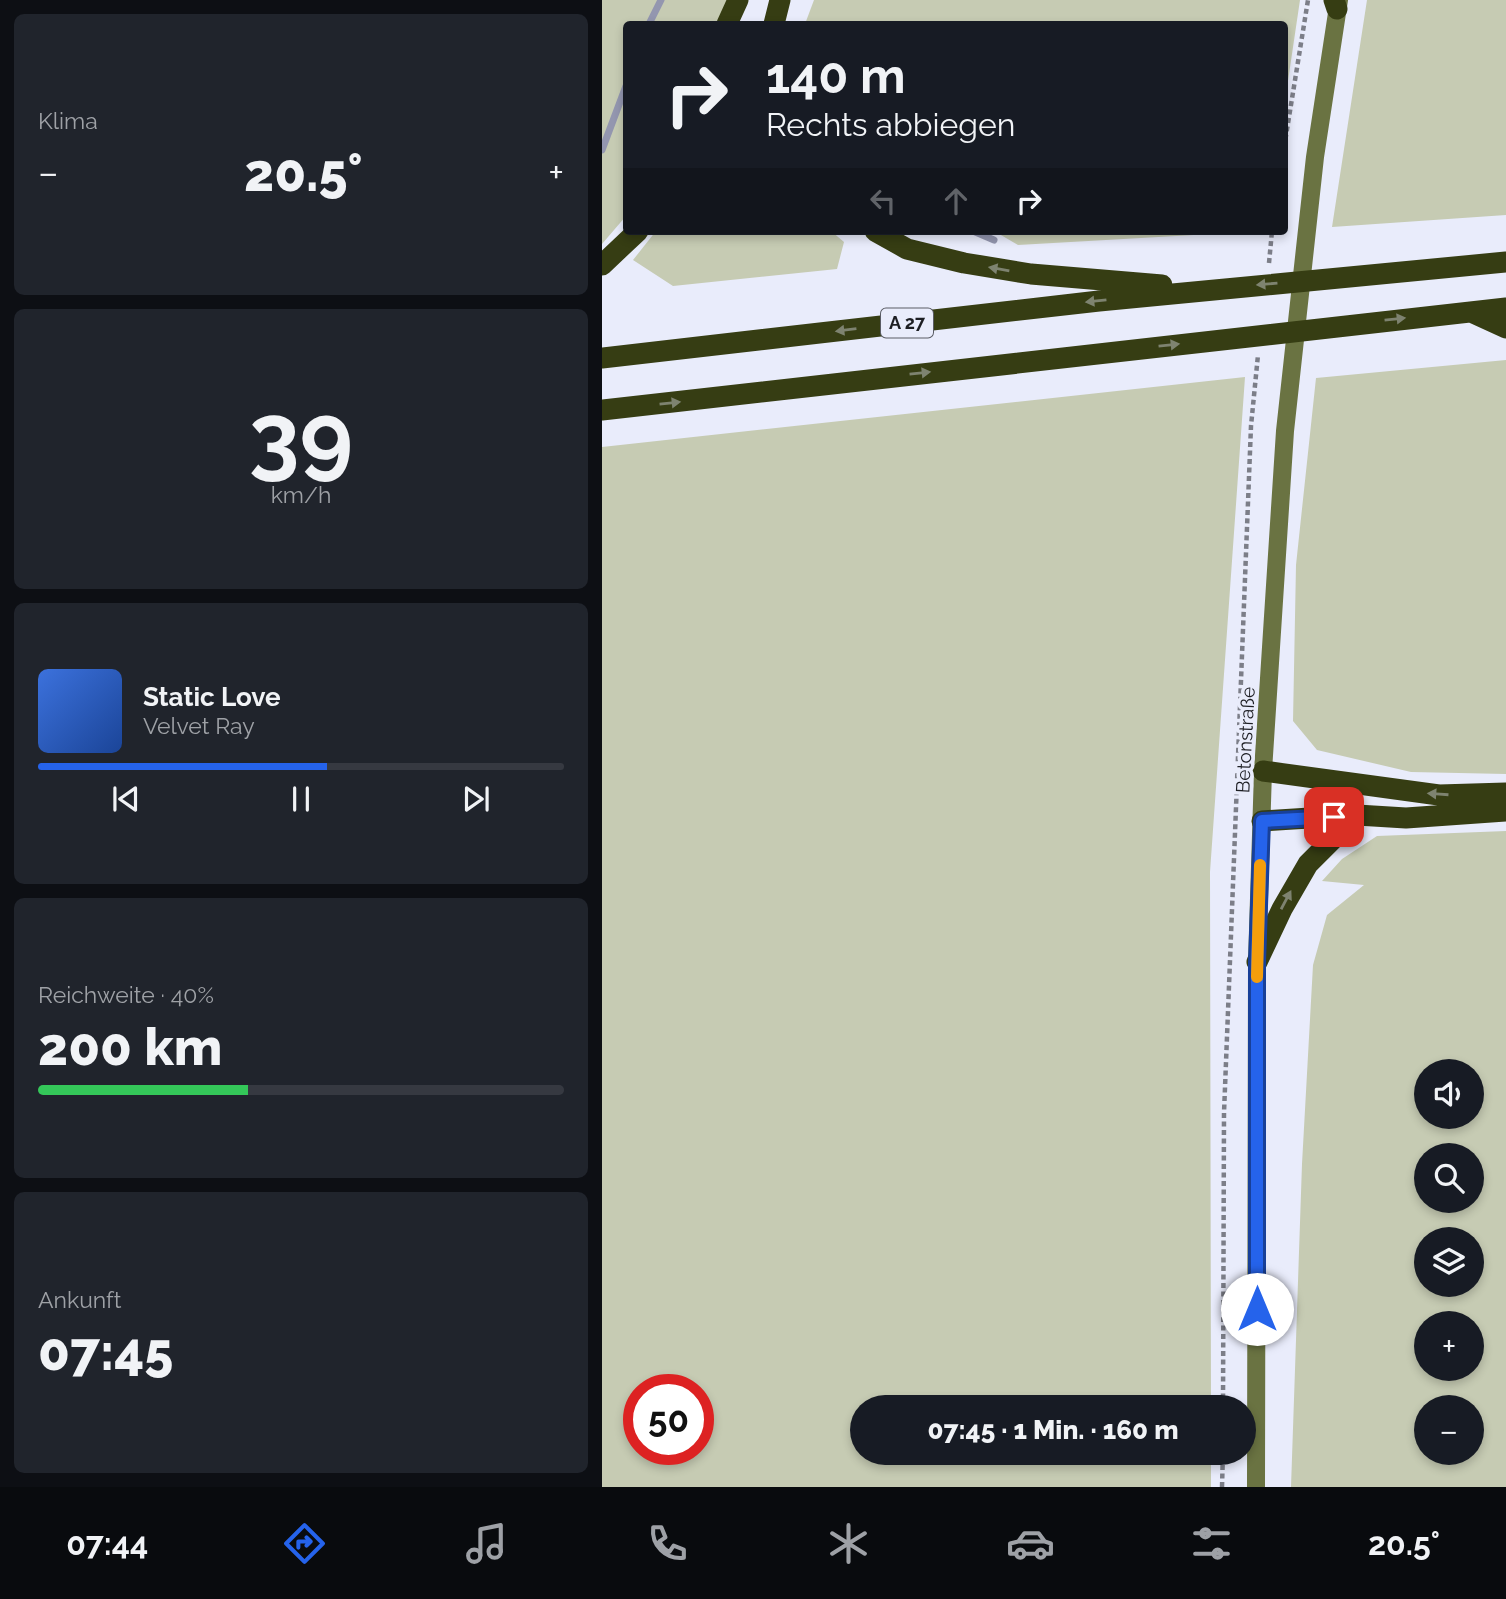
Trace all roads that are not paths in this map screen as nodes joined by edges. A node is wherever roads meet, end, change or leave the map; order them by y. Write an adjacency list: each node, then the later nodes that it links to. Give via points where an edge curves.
1 (738, 0): 4 (highway)
2 (780, 0): 5 (highway)
3 (1337, 3): 16 (main road, Betonstraße, via 1285,431)
4 (728, 21)
5 (775, 21)
6 (634, 235): 9 (highway)
7 (882, 235): 10 (highway, one-way to 7, via 1031,274 907,249)
8 (1506, 262): 10 (highway, A 27, one-way to 10)
9 (602, 265)
10 (1213, 289): 14 (highway, A 27, one-way to 14)
11 (1506, 308): 12 (highway)
12 (1469, 311): 13 (highway); 15 (highway, one-way to 12)
13 (1506, 328)
14 (602, 358)
15 (602, 410)
16 (1263, 771): 17 (highway, one-way to 16, via 1439,795); 20 (main road, Betonstraße)
17 (1506, 793)
18 (1506, 811): 19 (highway, via 1406,818)
19 (1357, 816): 20 (highway); 21 (highway, one-way to 19, via 1308,864)
20 (1262, 821): 21 (main road, Betonstraße)
21 (1257, 962): 22 (main road, Betonstraße)
22 (1256, 1487)

